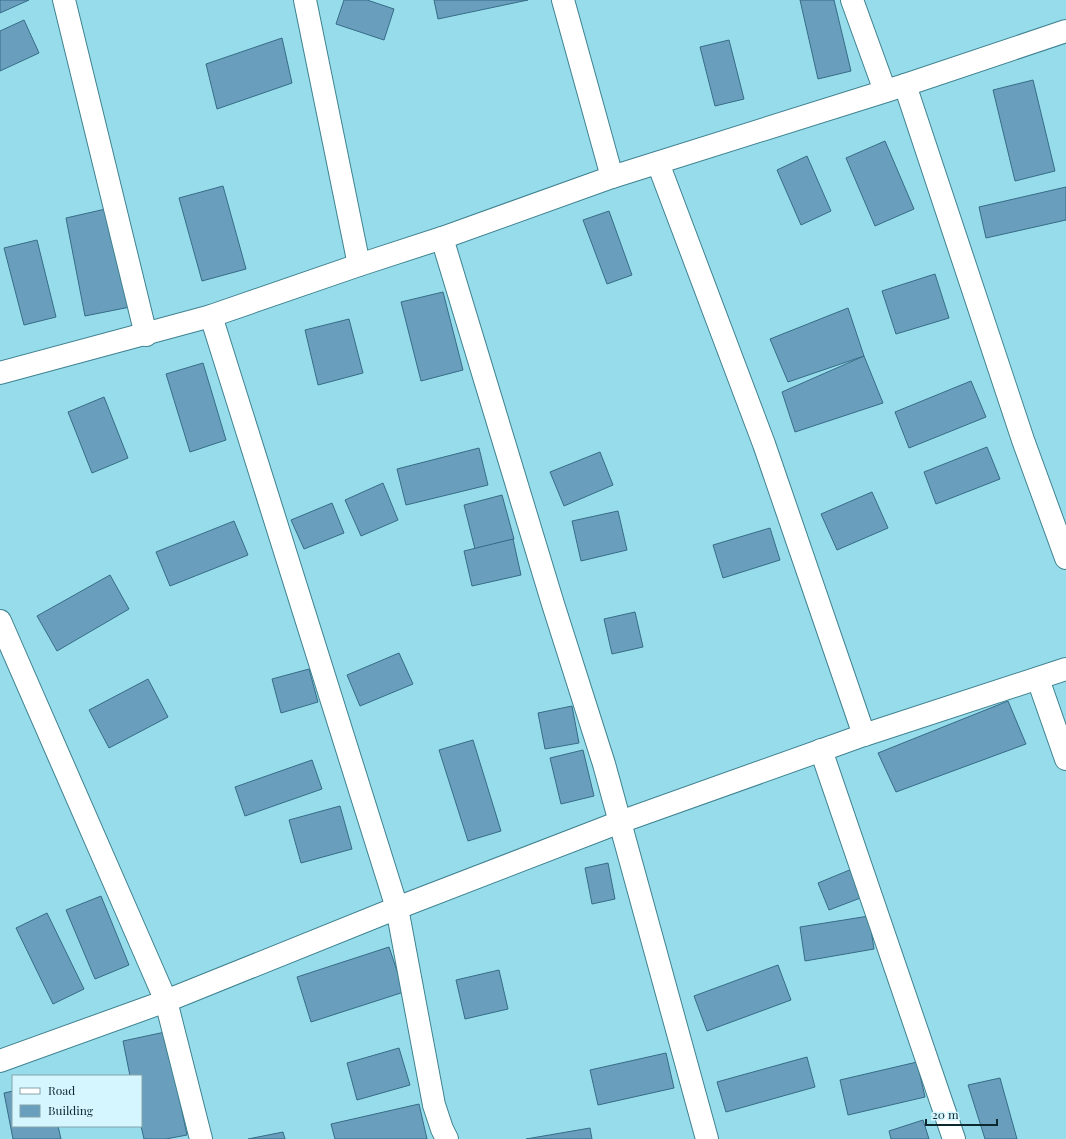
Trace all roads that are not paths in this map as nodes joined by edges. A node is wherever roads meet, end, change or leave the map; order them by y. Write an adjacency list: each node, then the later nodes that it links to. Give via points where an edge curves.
1 (64, 0): 12 (street)
2 (305, 0): 10 (street)
3 (563, 0): 8 (street)
4 (852, 0): 6 (street)
5 (1066, 31): 6 (street)
6 (895, 88): 7 (street); 14 (street)
7 (658, 163): 8 (street); 18 (street, via 764,444)
8 (612, 177): 9 (street)
9 (442, 238): 10 (street); 21 (street)
10 (359, 265): 11 (street)
11 (211, 316): 12 (street); 22 (street)
12 (146, 335): 13 (street)
13 (0, 373)
14 (1066, 558)
15 (0, 621): 23 (street)
16 (1066, 669): 17 (street)
17 (1038, 679): 18 (street); 20 (street)
18 (864, 735): 19 (street)
19 (821, 750): 21 (street); 28 (street)
20 (1066, 759)
21 (620, 822): 22 (street); 27 (street)
22 (397, 908): 23 (street); 26 (street, via 434,1104)
23 (166, 1001): 24 (street); 25 (street)
24 (0, 1061)
25 (201, 1139)
26 (447, 1139)
27 (707, 1139)
28 (954, 1139)

